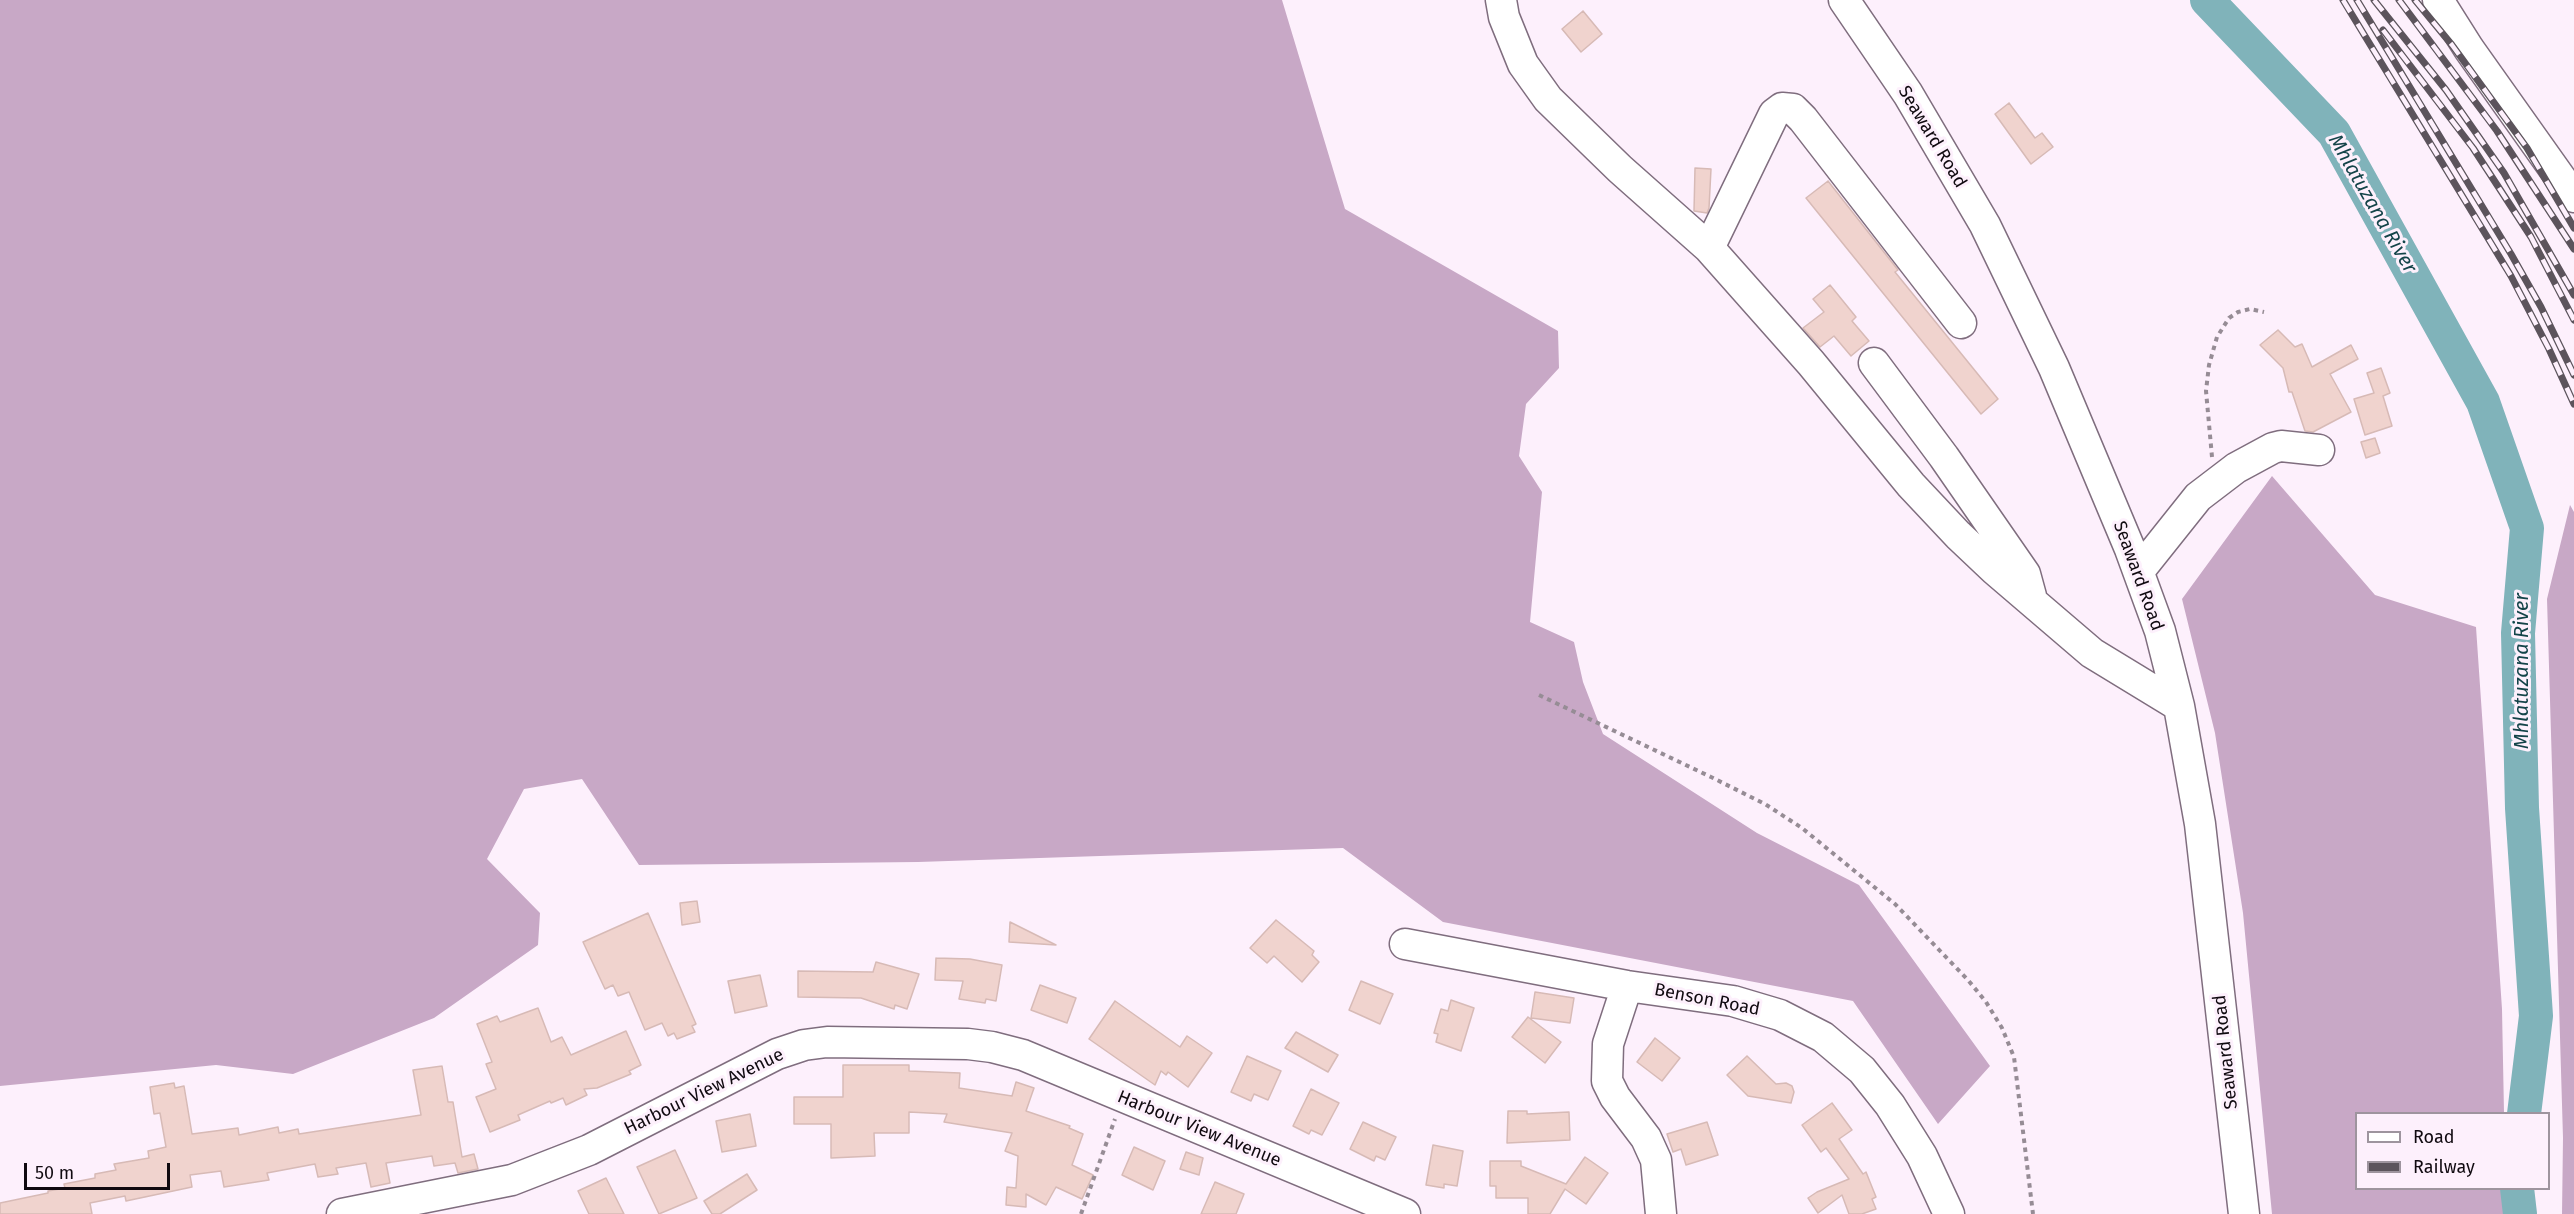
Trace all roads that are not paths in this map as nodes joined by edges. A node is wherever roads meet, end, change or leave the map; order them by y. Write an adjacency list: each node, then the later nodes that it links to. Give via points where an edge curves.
1 (1501, 0): 5 (street, via 1522,64 1548,99)
2 (1844, 0): 9 (street, Seaward Road, via 1908,94 1985,225 2054,368)
3 (2438, 0): 4 (street)
4 (2574, 196)
5 (1709, 248): 6 (street, via 1774,114 1782,108 1792,109 1803,118); 10 (street, via 1811,363 1911,485)
6 (1961, 323)
7 (1874, 363): 10 (street, via 2025,574)
8 (2319, 450): 9 (street, via 2273,448 2212,485)
9 (2139, 571): 11 (street, Seaward Road, via 2160,631)
10 (2031, 602): 11 (street, via 2092,654)
11 (2179, 706): 18 (street, Seaward Road, via 2200,824)
12 (1405, 944): 13 (street, Benson Road)
13 (1627, 986): 16 (street, via 1608,1044 1607,1081 1646,1138 1656,1160); 17 (street, Benson Road, via 1733,1001 1780,1015 1823,1037 1862,1070 1890,1105 1922,1156)
14 (342, 1214): 15 (street, Harbour View Avenue, via 512,1180 589,1149 777,1054 828,1042 968,1044 1023,1055)
15 (1405, 1214)
16 (1661, 1214)
17 (1949, 1214)
18 (2244, 1214)

